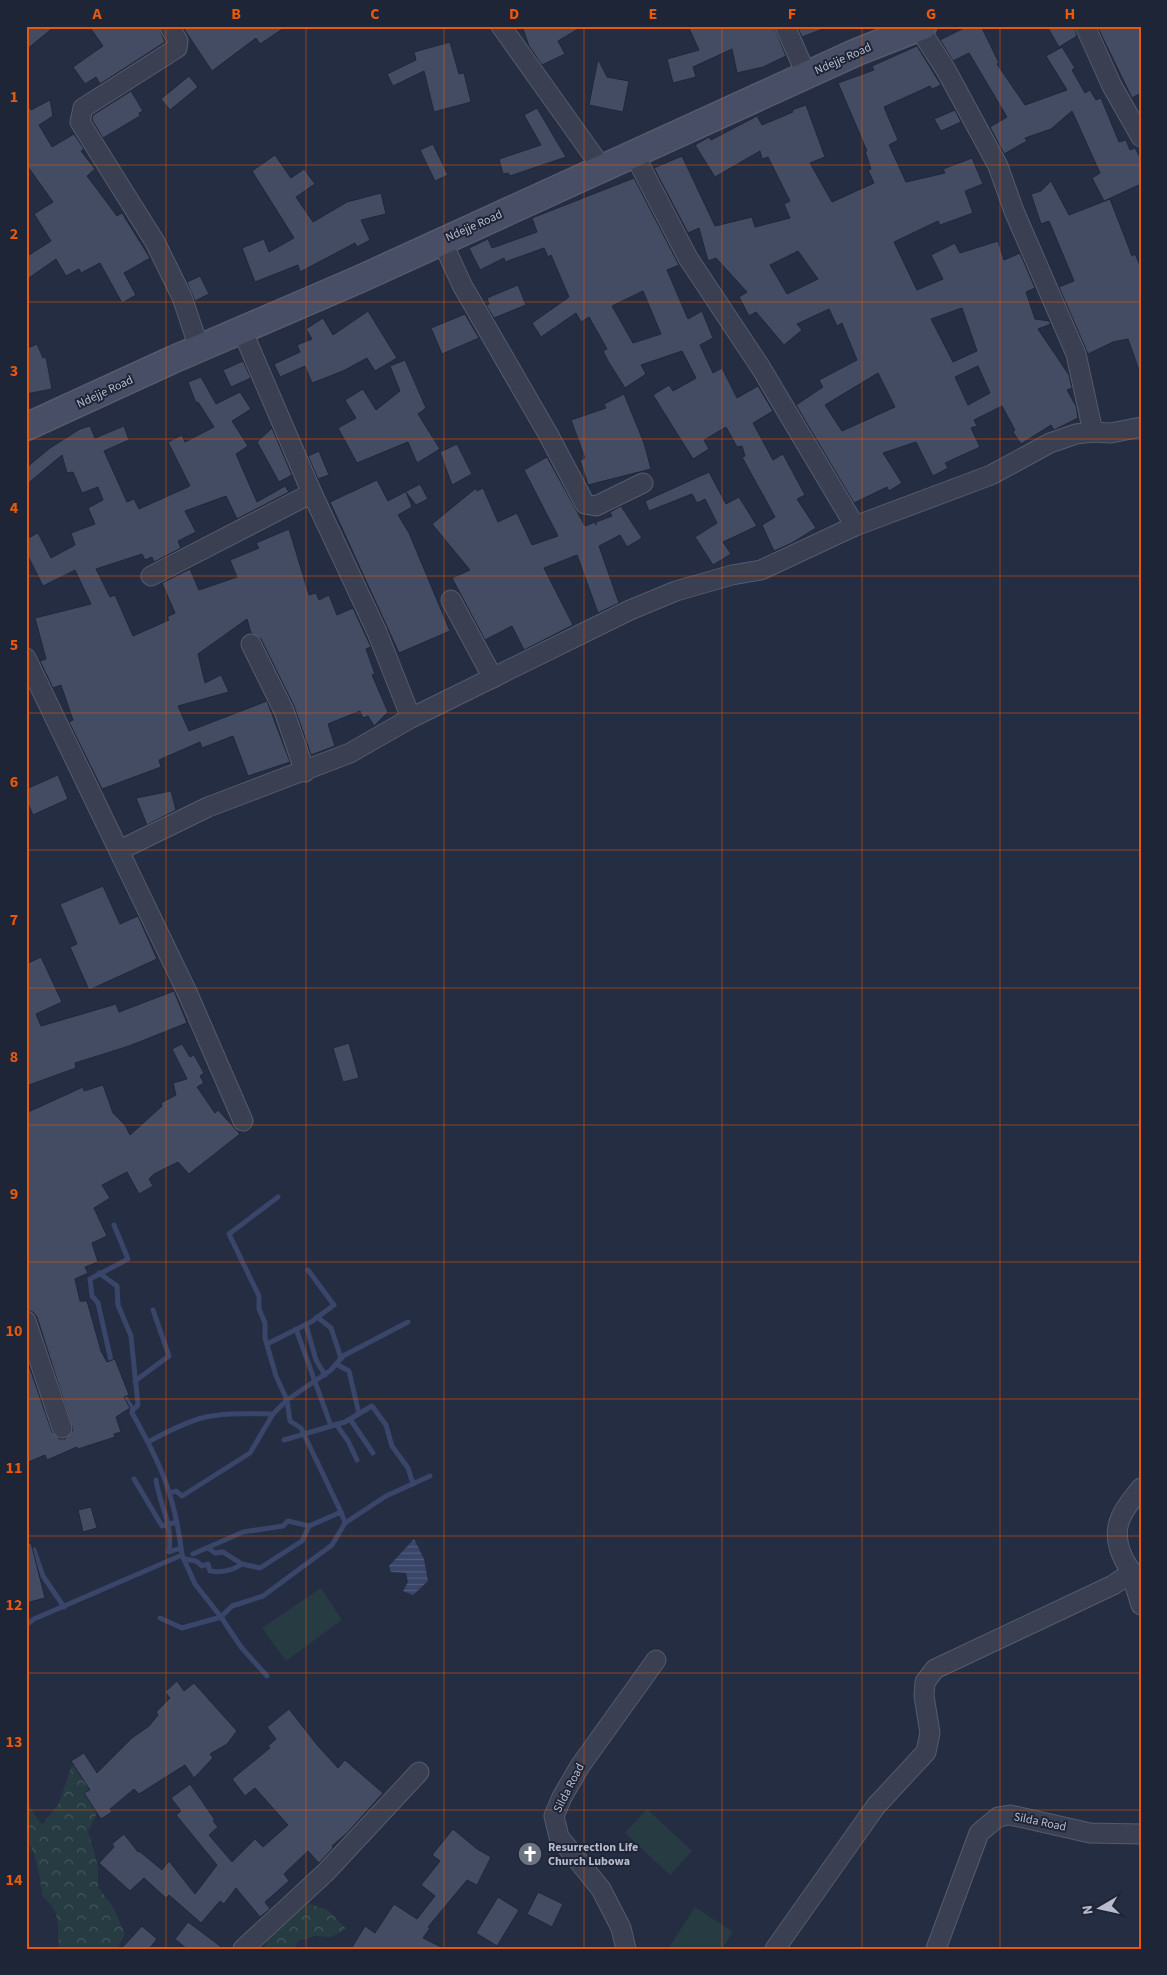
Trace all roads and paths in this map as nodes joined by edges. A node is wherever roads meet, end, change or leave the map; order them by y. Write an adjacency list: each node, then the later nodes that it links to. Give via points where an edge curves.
1 (169, 26): 12 (street, via 178,41 177,48 83,108 80,122 155,242 182,297)
2 (501, 26): 9 (street)
3 (785, 26): 6 (street)
4 (1085, 26): 7 (street, via 1112,86)
5 (921, 27): 6 (street, Ndejje Road); 15 (street, via 998,166 1076,354)
6 (807, 76): 8 (street, Ndejje Road)
7 (1141, 137)
8 (634, 154): 9 (street, Ndejje Road); 18 (street, via 688,258 762,368)
9 (602, 168): 10 (street, Ndejje Road)
10 (442, 241): 11 (street, Ndejje Road); 16 (street, via 462,285 585,504 596,506)
11 (242, 330): 12 (street, Ndejje Road); 17 (street)
12 (200, 348): 13 (street, Ndejje Road)
13 (26, 427)
14 (1141, 427): 15 (street, via 1111,433)
15 (1093, 432): 18 (street, via 1050,443 991,475)
16 (643, 482)
17 (312, 493): 19 (street); 24 (street, via 377,632)
18 (855, 526): 23 (street, via 761,570 676,591 630,610)
19 (151, 576)
20 (451, 600): 23 (street)
21 (251, 644): 25 (street, via 284,711)
22 (26, 658): 26 (street)
23 (492, 678): 24 (street)
24 (411, 718): 25 (street, via 350,753)
25 (305, 772): 26 (street, via 208,807)
26 (120, 850): 27 (street, via 187,992)
27 (243, 1122)
28 (26, 1321): 29 (street)
29 (62, 1428)
30 (1141, 1488): 31 (street, via 1120,1518 1118,1540 1122,1557)
31 (1136, 1576): 32 (street); 38 (street, via 936,1669 925,1682 930,1733 926,1752 876,1806)
32 (1141, 1605)
33 (656, 1660): 37 (street, Silda Road, via 580,1766 554,1816 559,1838 600,1888 621,1928)
34 (419, 1772): 36 (street, via 326,1872)
35 (1141, 1834): 39 (street, Silda Road, via 1090,1833 1010,1815 998,1817 979,1833)
36 (243, 1949)
37 (626, 1949)
38 (775, 1949)
39 (936, 1949)

